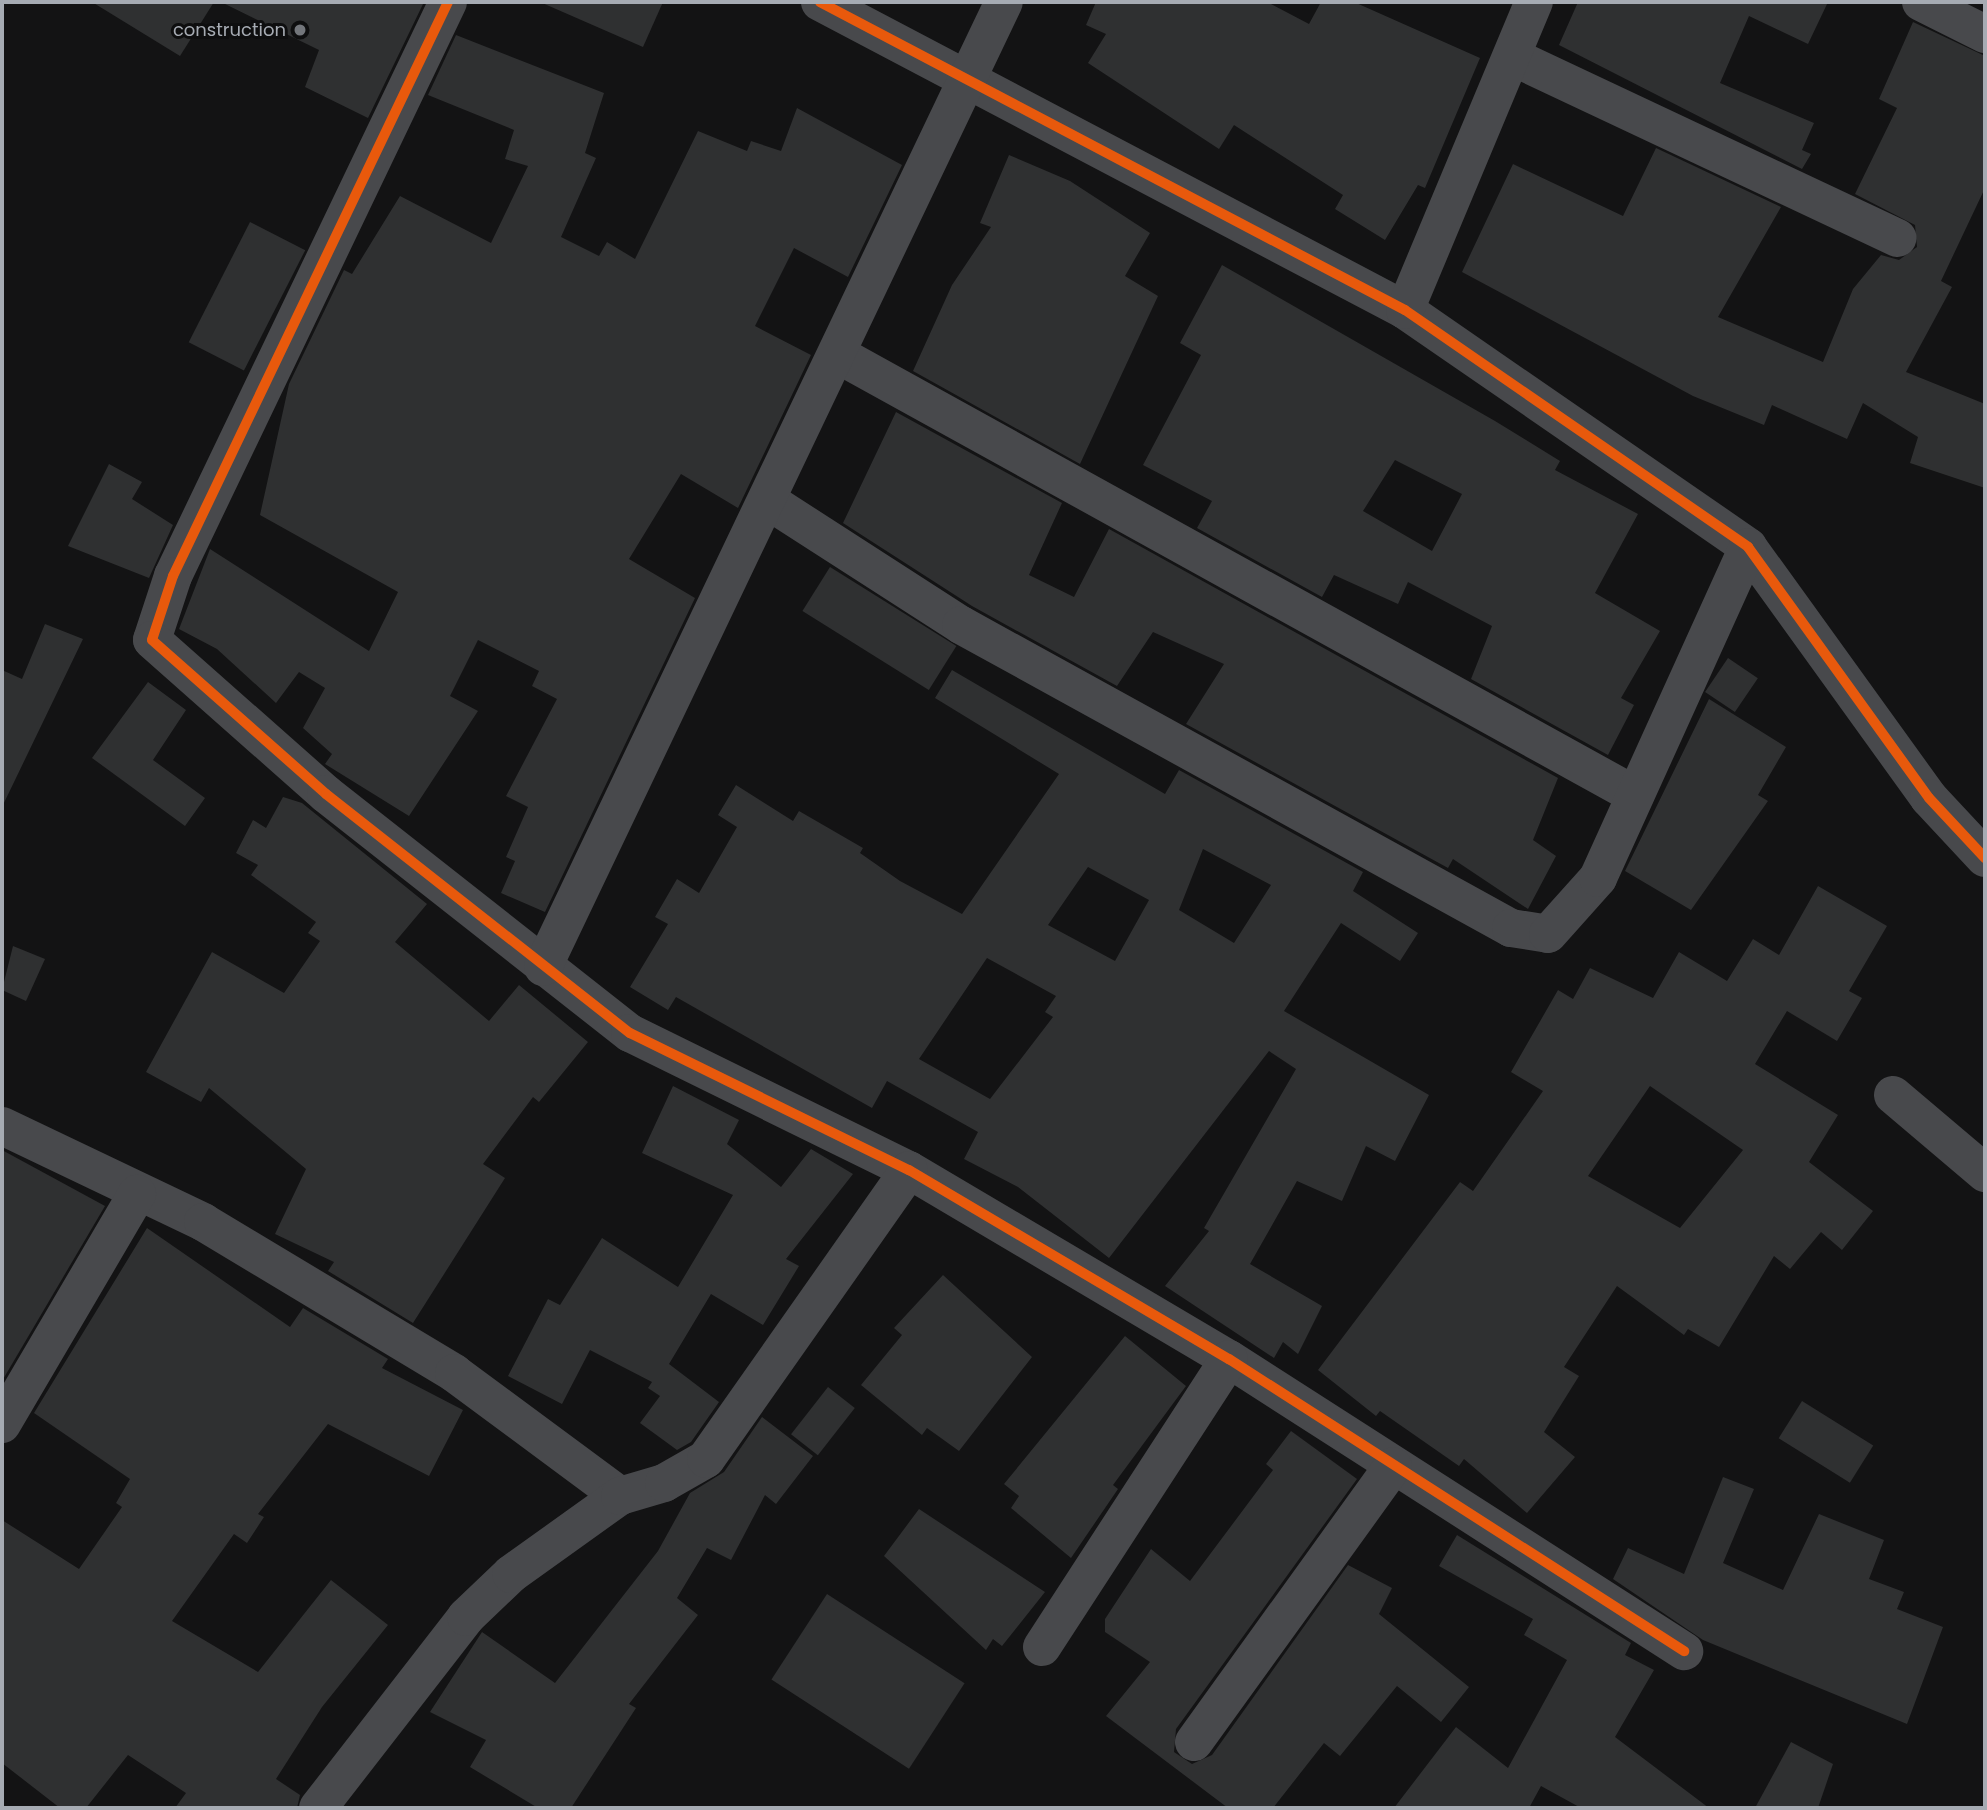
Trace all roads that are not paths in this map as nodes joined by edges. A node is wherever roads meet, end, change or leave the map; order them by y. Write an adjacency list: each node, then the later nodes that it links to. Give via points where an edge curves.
1 (448, 2): 16 (street, via 173,576 152,640 326,794)
2 (820, 2): 8 (street)
3 (1004, 2): 8 (street)
4 (1534, 2): 7 (street)
5 (1921, 2): 6 (street)
6 (1985, 34)
7 (1513, 57): 9 (street); 10 (street)
8 (969, 82): 10 (street); 11 (street)
9 (1897, 238)
10 (1405, 310): 13 (street)
11 (837, 354): 12 (street); 14 (street)
12 (766, 500): 14 (street, via 961,625 1511,928 1548,934 1598,878); 16 (street)
13 (1748, 547): 14 (street); 15 (street, via 1929,798)
14 (1634, 795)
15 (1985, 858)
16 (542, 967): 19 (street, via 630,1033)
17 (1892, 1095): 20 (street)
18 (2, 1126): 21 (street)
19 (908, 1170): 22 (street); 25 (street, via 706,1459 664,1483)
20 (1985, 1173)
21 (137, 1194): 23 (street); 25 (street, via 203,1222 454,1373)
22 (1229, 1359): 24 (street); 26 (street)
23 (2, 1424)
24 (1393, 1466): 27 (street); 28 (street)
25 (620, 1496): 29 (street, via 511,1574 466,1617)
26 (1042, 1647)
27 (1684, 1651)
28 (1194, 1742)
29 (318, 1808)

